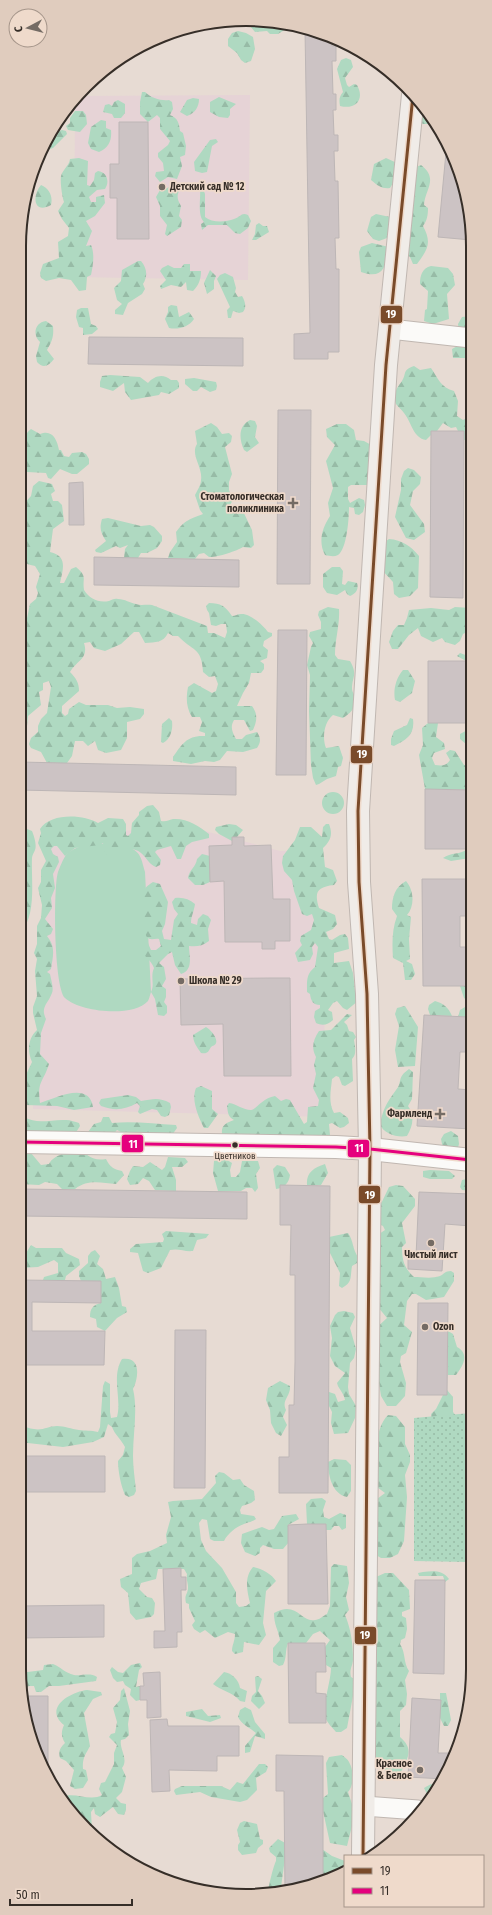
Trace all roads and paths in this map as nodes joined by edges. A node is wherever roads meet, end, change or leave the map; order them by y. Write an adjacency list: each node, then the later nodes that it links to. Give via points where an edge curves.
1 (412, 102): 2 (main road)
2 (390, 329): 3 (street); 5 (main road, via 358,811 359,882 367,994)
3 (466, 337)
4 (26, 1142): 5 (street)
5 (370, 1149): 6 (street); 7 (main road)
6 (466, 1159)
7 (364, 1806): 8 (street); 9 (main road)
8 (415, 1810)
9 (363, 1855)

